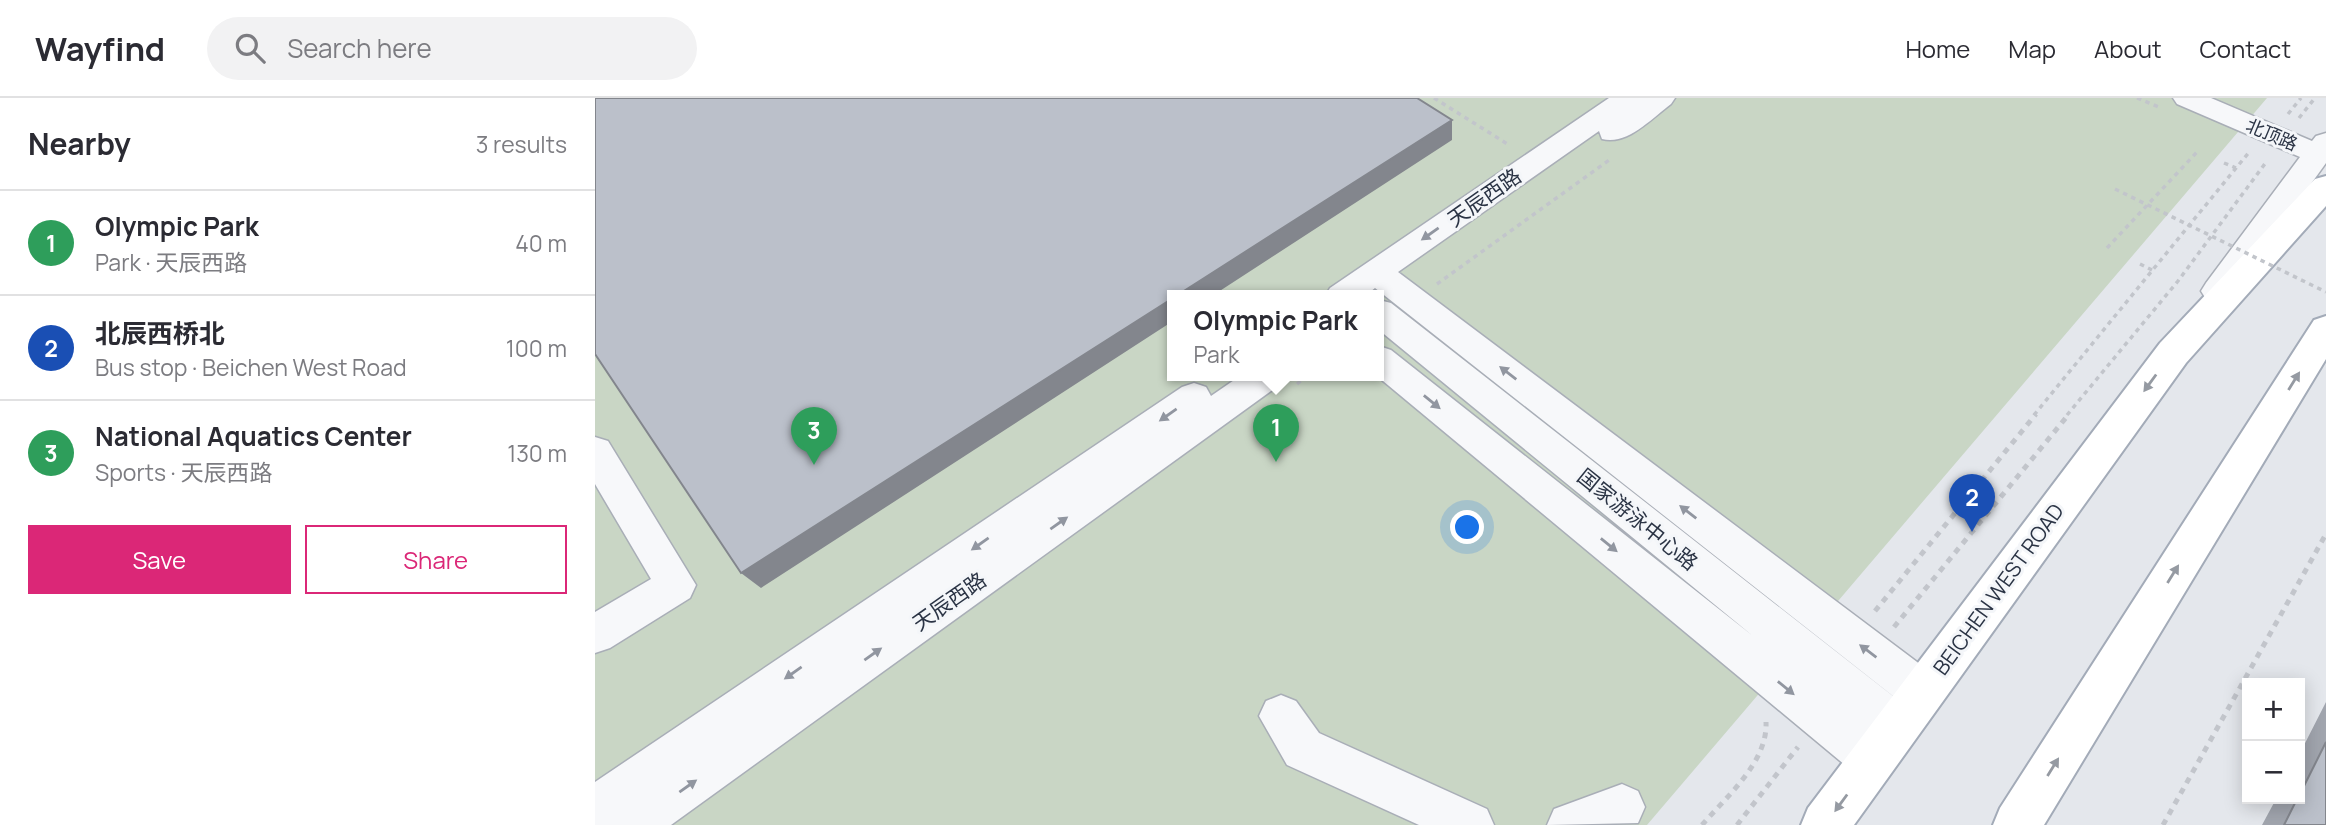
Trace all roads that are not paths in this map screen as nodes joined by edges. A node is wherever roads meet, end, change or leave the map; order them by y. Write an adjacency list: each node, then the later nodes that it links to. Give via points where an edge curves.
1 (1628, 98): 5 (street, 天辰西路, one-way to 5)
2 (1661, 98): 6 (street, 天辰西路)
3 (2187, 98): 4 (street, 北顶路)
4 (2323, 161): 15 (main road, BEICHEN WEST ROAD, one-way to 15, via 2173,352)
5 (1378, 290)
6 (1378, 290)
7 (1384, 300): 15 (street, one-way to 7, via 1861,630)
8 (1384, 301): 17 (street, 国家游泳中心路)
9 (2326, 328): 25 (main road, one-way to 9)
10 (1384, 363): 18 (street, one-way to 18, via 1807,714)
11 (1217, 381): 20 (street, 天辰西路, one-way to 20)
12 (1259, 381): 21 (street, 天辰西路, one-way to 12)
13 (595, 452): 14 (street, via 676,584)
14 (595, 634)
15 (1922, 692): 17 (main road, BEICHEN WEST ROAD)
16 (1281, 716): 22 (street, via 1303,749)
17 (1897, 726): 18 (main road, BEICHEN WEST ROAD)
18 (1873, 759): 24 (main road, BEICHEN WEST ROAD, one-way to 24)
19 (1622, 807): 23 (street)
20 (595, 809)
21 (632, 825)
22 (1471, 825)
23 (1570, 825)
24 (1825, 825)
25 (2017, 825)

